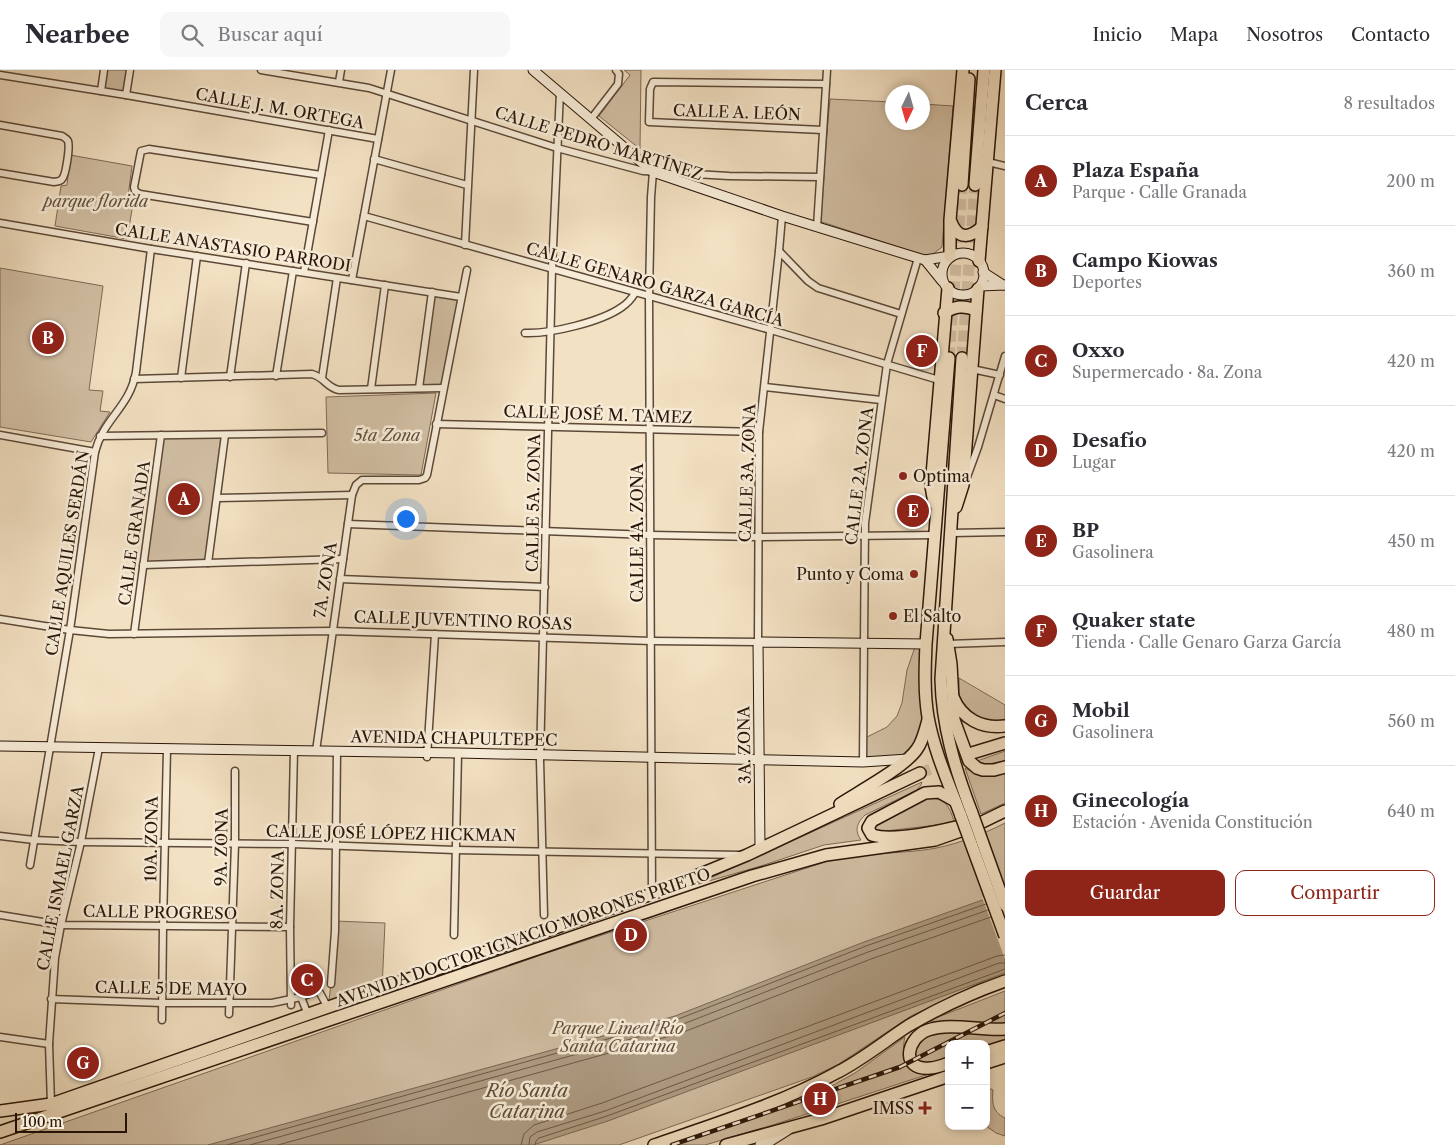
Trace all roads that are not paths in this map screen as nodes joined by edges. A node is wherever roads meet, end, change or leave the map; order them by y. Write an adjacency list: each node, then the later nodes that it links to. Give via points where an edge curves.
1 (104, 70): 17 (street)
2 (130, 70): 20 (street)
3 (261, 70): 15 (street, CALLE PEDRO MARTÍNEZ)
4 (341, 70): 15 (street)
5 (391, 70): 19 (street)
6 (474, 70): 22 (street)
7 (533, 70): 18 (main road)
8 (616, 70): 21 (street, via 618,84)
9 (827, 70): 16 (street)
10 (963, 70): 40 (highway)
11 (970, 70): 36 (highway)
12 (984, 70): 37 (highway)
13 (995, 70): 29 (highway)
14 (0, 76): 17 (street, CALLE J. M. ORTEGA)
15 (339, 82): 19 (street, CALLE PEDRO MARTÍNEZ)
16 (826, 84): 25 (street); 25 (street, CALLE A. LEÓN, via 653,82 650,89 649,122)
17 (101, 91): 20 (street, CALLE J. M. ORTEGA)
18 (560, 92): 21 (main road); 27 (street, CALLE 5A. ZONA)
19 (386, 93): 22 (street, CALLE PEDRO MARTÍNEZ); 26 (street)
20 (126, 95): 24 (street, CALLE J. M. ORTEGA)
21 (591, 119): 31 (main road)
22 (472, 121): 27 (street, CALLE PEDRO MARTÍNEZ); 35 (street)
23 (0, 125): 32 (street, via 62,136 68,141 69,148 65,174 58,181)
24 (329, 130): 26 (street, CALLE J. M. ORTEGA); 33 (street)
25 (823, 130): 34 (street)
26 (378, 139): 28 (street)
27 (557, 148): 31 (street, CALLE PEDRO MARTÍNEZ); 53 (street, CALLE 5A. ZONA)
28 (374, 159): 35 (street); 38 (street)
29 (988, 162): 30 (street); 44 (highway)
30 (1005, 166)
31 (653, 172): 34 (street); 39 (main road, CALLE PEDRO MARTÍNEZ); 65 (street, CALLE 4A. ZONA)
32 (0, 173)
33 (321, 174): 41 (street); 41 (street, via 149,149 141,151 134,187 145,196)
34 (820, 177): 43 (street)
35 (468, 185): 45 (street)
36 (962, 185)
37 (975, 185)
38 (364, 216): 45 (street, CALLE GENARO GARZA GARCÍA); 58 (street)
39 (782, 216): 43 (main road, CALLE PEDRO MARTÍNEZ); 47 (street, CALLE 3A. ZONA)
40 (950, 220): 44 (highway, via 955,230 963,235 971,235); 49 (highway)
41 (313, 222): 56 (street)
42 (0, 223): 46 (street, CALLE ANASTASIO PARRODI)
43 (817, 227): 50 (main road, CALLE PEDRO MARTÍNEZ)
44 (982, 227): 52 (highway)
45 (465, 245): 53 (street, CALLE GENARO GARZA GARCÍA)
46 (151, 249): 48 (street, CALLE ANASTASIO PARRODI); 83 (street, CALLE AQUILES SERDÁN)
47 (779, 251): 68 (street, via 818,288); 70 (street, CALLE 3A. ZONA)
48 (197, 256): 51 (street, CALLE ANASTASIO PARRODI); 81 (street)
49 (950, 256): 50 (main road, CALLE PEDRO MARTÍNEZ); 52 (main road, via 964,253 975,257); 61 (main road, via 942,269)
50 (922, 259): 61 (main road); 68 (street, CALLE 2A. ZONA)
51 (246, 264): 55 (street, CALLE ANASTASIO PARRODI); 80 (street)
52 (981, 267): 60 (main road); 62 (main road, via 983,279)
53 (552, 269): 64 (street, CALLE GENARO GARZA GARCÍA); 71 (street, CALLE 5A. ZONA)
54 (467, 270): 66 (street)
55 (293, 271): 56 (street, CALLE ANASTASIO PARRODI); 79 (street)
56 (304, 272): 57 (street, CALLE ANASTASIO PARRODI)
57 (337, 278): 58 (street, CALLE ANASTASIO PARRODI); 82 (street)
58 (352, 280): 59 (street, CALLE ANASTASIO PARRODI)
59 (385, 285): 63 (street, CALLE ANASTASIO PARRODI); 88 (street)
60 (1004, 285): 62 (main road)
61 (946, 287): 62 (main road, via 964,295); 69 (highway)
62 (979, 287): 67 (highway)
63 (432, 292): 66 (street, CALLE ANASTASIO PARRODI); 86 (street)
64 (636, 293): 65 (street, CALLE GENARO GARZA GARCÍA); 71 (street, via 620,309)
65 (649, 296): 70 (street, CALLE GENARO GARZA GARCÍA); 94 (street, CALLE 4A. ZONA)
66 (461, 297): 87 (street)
67 (976, 310): 69 (highway, via 959,306); 77 (highway)
68 (901, 314): 76 (street, CALLE 2A. ZONA)
69 (944, 314): 84 (highway)
70 (771, 330): 76 (street, CALLE GENARO GARZA GARCÍA); 85 (street, CALLE 3A. ZONA)
71 (550, 332): 72 (street); 93 (street, CALLE 5A. ZONA)
72 (525, 334)
73 (1005, 356): 78 (street)
74 (949, 358): 105 (highway)
75 (962, 358): 106 (highway)
76 (887, 364): 84 (street, CALLE GENARO GARZA GARCÍA); 91 (street, CALLE 2A. ZONA)
77 (972, 370): 78 (street); 102 (highway)
78 (1000, 374): 89 (street)
79 (276, 376): 80 (street); 82 (street, via 312,374)
80 (230, 377): 81 (street)
81 (181, 378): 83 (street)
82 (322, 378): 88 (street, via 334,389)
83 (134, 379): 100 (street, CALLE AQUILES SERDÁN, via 128,396)
84 (939, 380): 105 (highway, via 931,486)
85 (765, 387): 91 (street); 95 (street, CALLE 3A. ZONA)
86 (419, 388): 87 (street); 88 (street)
87 (443, 388): 92 (street)
88 (371, 389)
89 (994, 395): 90 (street); 102 (street)
90 (1005, 399)
91 (881, 400): 113 (street, CALLE 2A. ZONA)
92 (436, 424): 93 (street, CALLE JOSÉ M. TAMEZ); 103 (street, via 425,478 362,480)
93 (549, 426): 94 (street, CALLE JOSÉ M. TAMEZ); 108 (street, CALLE 5A. ZONA)
94 (650, 429): 95 (street, CALLE JOSÉ M. TAMEZ); 111 (street, CALLE 4A. ZONA)
95 (759, 432): 114 (street, CALLE 3A. ZONA)
96 (322, 433): 99 (street)
97 (0, 435): 101 (street)
98 (161, 435): 99 (street); 100 (street); 117 (street, CALLE GRANADA)
99 (225, 435): 104 (street)
100 (100, 436): 101 (street, CALLE AQUILES SERDÁN)
101 (95, 452): 121 (street, CALLE AQUILES SERDÁN)
102 (964, 485): 106 (highway)
103 (352, 495): 104 (street); 107 (street, 7A. ZONA)
104 (217, 498): 116 (street)
105 (937, 514): 112 (highway)
106 (952, 516): 110 (highway)
107 (348, 524): 108 (street); 115 (street, 7A. ZONA)
108 (546, 530): 111 (street); 119 (street, CALLE 5A. ZONA)
109 (1005, 532): 110 (street)
110 (951, 533): 122 (highway)
111 (651, 535): 114 (street); 127 (street, CALLE 4A. ZONA)
112 (935, 535): 113 (street); 131 (highway)
113 (864, 536): 114 (street); 130 (street, CALLE 2A. ZONA)
114 (758, 537): 128 (street, CALLE 3A. ZONA)
115 (343, 559): 116 (street); 118 (street, 7A. ZONA)
116 (208, 563): 117 (street)
117 (143, 564): 124 (street, CALLE GRANADA)
118 (340, 579): 119 (street); 123 (street, 7A. ZONA)
119 (545, 587): 126 (street, CALLE 5A. ZONA)
120 (0, 619): 121 (street, CALLE JUVENTINO ROSAS)
121 (70, 630): 124 (street, CALLE JUVENTINO ROSAS); 138 (street, CALLE AQUILES SERDÁN)
122 (943, 630): 132 (highway); 158 (highway, via 941,679 944,720)
123 (332, 631): 124 (street, CALLE JUVENTINO ROSAS); 125 (street, CALLE JUVENTINO ROSAS); 142 (street, 7A. ZONA)
124 (134, 634)
125 (435, 634): 126 (street, CALLE JUVENTINO ROSAS); 146 (street)
126 (544, 638): 127 (street, CALLE JUVENTINO ROSAS); 148 (street, CALLE 5A. ZONA)
127 (652, 641): 128 (street, CALLE JUVENTINO ROSAS); 150 (street, CALLE 4A. ZONA)
128 (758, 642): 130 (main road, CALLE JUVENTINO ROSAS); 151 (main road, 3A. ZONA)
129 (1005, 642): 132 (street)
130 (864, 644): 131 (main road, CALLE JUVENTINO ROSAS); 152 (street, CALLE 2A. ZONA)
131 (926, 644): 134 (highway)
132 (948, 644): 133 (highway)
133 (953, 695): 135 (highway, via 957,706 975,722); 153 (highway, via 954,720 969,761 983,770)
134 (928, 719): 149 (highway, via 920,744); 156 (highway)
135 (1005, 726)
136 (1005, 743): 144 (highway)
137 (0, 746): 138 (main road, AVENIDA CHAPULTEPEC)
138 (50, 749): 139 (main road, AVENIDA CHAPULTEPEC); 140 (main road); 162 (street, CALLE AQUILES SERDÁN)
139 (99, 750): 141 (main road, AVENIDA CHAPULTEPEC); 163 (street, CALLE ISMAEL GARZA)
140 (0, 751)
141 (167, 751): 143 (main road, AVENIDA CHAPULTEPEC); 164 (street, 10A. ZONA)
142 (316, 751): 143 (main road, AVENIDA CHAPULTEPEC); 145 (main road, AVENIDA CHAPULTEPEC)
143 (294, 753): 145 (main road); 166 (street, 8A. ZONA)
144 (972, 753)
145 (337, 754): 146 (main road, AVENIDA CHAPULTEPEC); 167 (street)
146 (427, 755): 147 (main road, AVENIDA CHAPULTEPEC)
147 (458, 756): 148 (main road, AVENIDA CHAPULTEPEC); 169 (street)
148 (540, 758): 150 (main road, AVENIDA CHAPULTEPEC); 170 (street, CALLE 5A. ZONA)
149 (908, 759): 152 (main road, AVENIDA CHAPULTEPEC); 160 (highway)
150 (651, 760): 151 (main road, AVENIDA CHAPULTEPEC); 171 (street, CALLE 4A. ZONA)
151 (760, 762): 152 (main road, AVENIDA CHAPULTEPEC); 168 (main road, 3A. ZONA)
152 (863, 762)
153 (1005, 767)
154 (235, 771): 165 (street, 9A. ZONA)
155 (920, 773): 160 (highway, AVENIDA DOCTOR IGNACIO MORONES PRIETO)
156 (955, 801): 158 (highway); 159 (highway, via 939,792 919,795 872,821 869,832 878,836 922,833)
157 (1005, 811): 159 (highway, AVENIDA DOCTOR IGNACIO MORONES PRIETO)
158 (966, 814): 175 (highway, bridge); 183 (highway, bridge)
159 (994, 817): 207 (highway, AVENIDA DOCTOR IGNACIO MORONES PRIETO, via 935,840 826,856 752,876)
160 (809, 824): 168 (highway, AVENIDA DOCTOR IGNACIO MORONES PRIETO)
161 (0, 836): 162 (street, CALLE JOSÉ LÓPEZ HICKMAN)
162 (34, 840): 163 (street, CALLE JOSÉ LÓPEZ HICKMAN); 173 (street, CALLE AQUILES SERDÁN)
163 (81, 842): 164 (street, CALLE JOSÉ LÓPEZ HICKMAN); 178 (street, CALLE ISMAEL GARZA)
164 (165, 842): 165 (street, CALLE JOSÉ LÓPEZ HICKMAN); 179 (street, 10A. ZONA)
165 (235, 844): 166 (street, CALLE JOSÉ LÓPEZ HICKMAN); 180 (street, 9A. ZONA)
166 (292, 844): 167 (street, CALLE JOSÉ LÓPEZ HICKMAN); 181 (street, 8A. ZONA)
167 (336, 846): 169 (street, CALLE JOSÉ LÓPEZ HICKMAN); 185 (street)
168 (760, 848): 172 (highway, AVENIDA DOCTOR IGNACIO MORONES PRIETO)
169 (455, 850): 170 (street, CALLE JOSÉ LÓPEZ HICKMAN); 182 (street)
170 (542, 851): 171 (street, CALLE JOSÉ LÓPEZ HICKMAN); 177 (street, CALLE 5A. ZONA)
171 (652, 852): 172 (street, CALLE JOSÉ LÓPEZ HICKMAN); 174 (street, CALLE 4A. ZONA)
172 (747, 855): 174 (highway, AVENIDA DOCTOR IGNACIO MORONES PRIETO)
173 (30, 865)
174 (652, 894): 191 (highway, AVENIDA DOCTOR IGNACIO MORONES PRIETO)
175 (1005, 904)
176 (0, 915): 178 (street, CALLE PROGRESO)
177 (544, 915)
178 (61, 925): 179 (street, CALLE PROGRESO); 187 (street, CALLE ISMAEL GARZA)
179 (162, 926): 180 (street, CALLE PROGRESO); 188 (street, 10A. ZONA)
180 (233, 927): 181 (street, CALLE PROGRESO); 189 (street, 9A. ZONA)
181 (290, 927): 190 (street, 8A. ZONA)
182 (454, 936)
183 (1005, 936)
184 (1005, 982): 208 (highway, via 928,1015 839,1072 803,1089 741,1115)
185 (331, 984)
186 (301, 997): 190 (street, CALLE 5 DE MAYO); 191 (street, CALLE 5 DE MAYO, via 319,992); 193 (street)
187 (51, 999): 188 (street, CALLE 5 DE MAYO); 197 (street, CALLE ISMAEL GARZA)
188 (162, 1003): 189 (street, CALLE 5 DE MAYO); 194 (street, 10A. ZONA)
189 (229, 1003): 190 (street, CALLE 5 DE MAYO); 192 (street, 9A. ZONA)
190 (291, 1003)
191 (328, 1008): 193 (highway, AVENIDA DOCTOR IGNACIO MORONES PRIETO)
192 (229, 1014)
193 (308, 1015): 202 (highway, AVENIDA DOCTOR IGNACIO MORONES PRIETO)
194 (162, 1020)
195 (1005, 1029): 200 (highway, via 937,1028 922,1033 912,1042 909,1053 912,1061 924,1068)
196 (0, 1037): 197 (street)
197 (49, 1044): 202 (street, CALLE ISMAEL GARZA)
198 (1005, 1046): 199 (highway)
199 (990, 1051)
200 (945, 1064)
201 (945, 1077): 206 (highway)
202 (51, 1104): 203 (highway, AVENIDA DOCTOR IGNACIO MORONES PRIETO)
203 (32, 1108): 204 (highway, AVENIDA DOCTOR IGNACIO MORONES PRIETO); 205 (highway)
204 (0, 1112)
205 (0, 1128)
206 (792, 1128): 209 (highway); 210 (main road)
207 (0, 1132)
208 (654, 1145)
209 (726, 1145)
210 (760, 1145)

